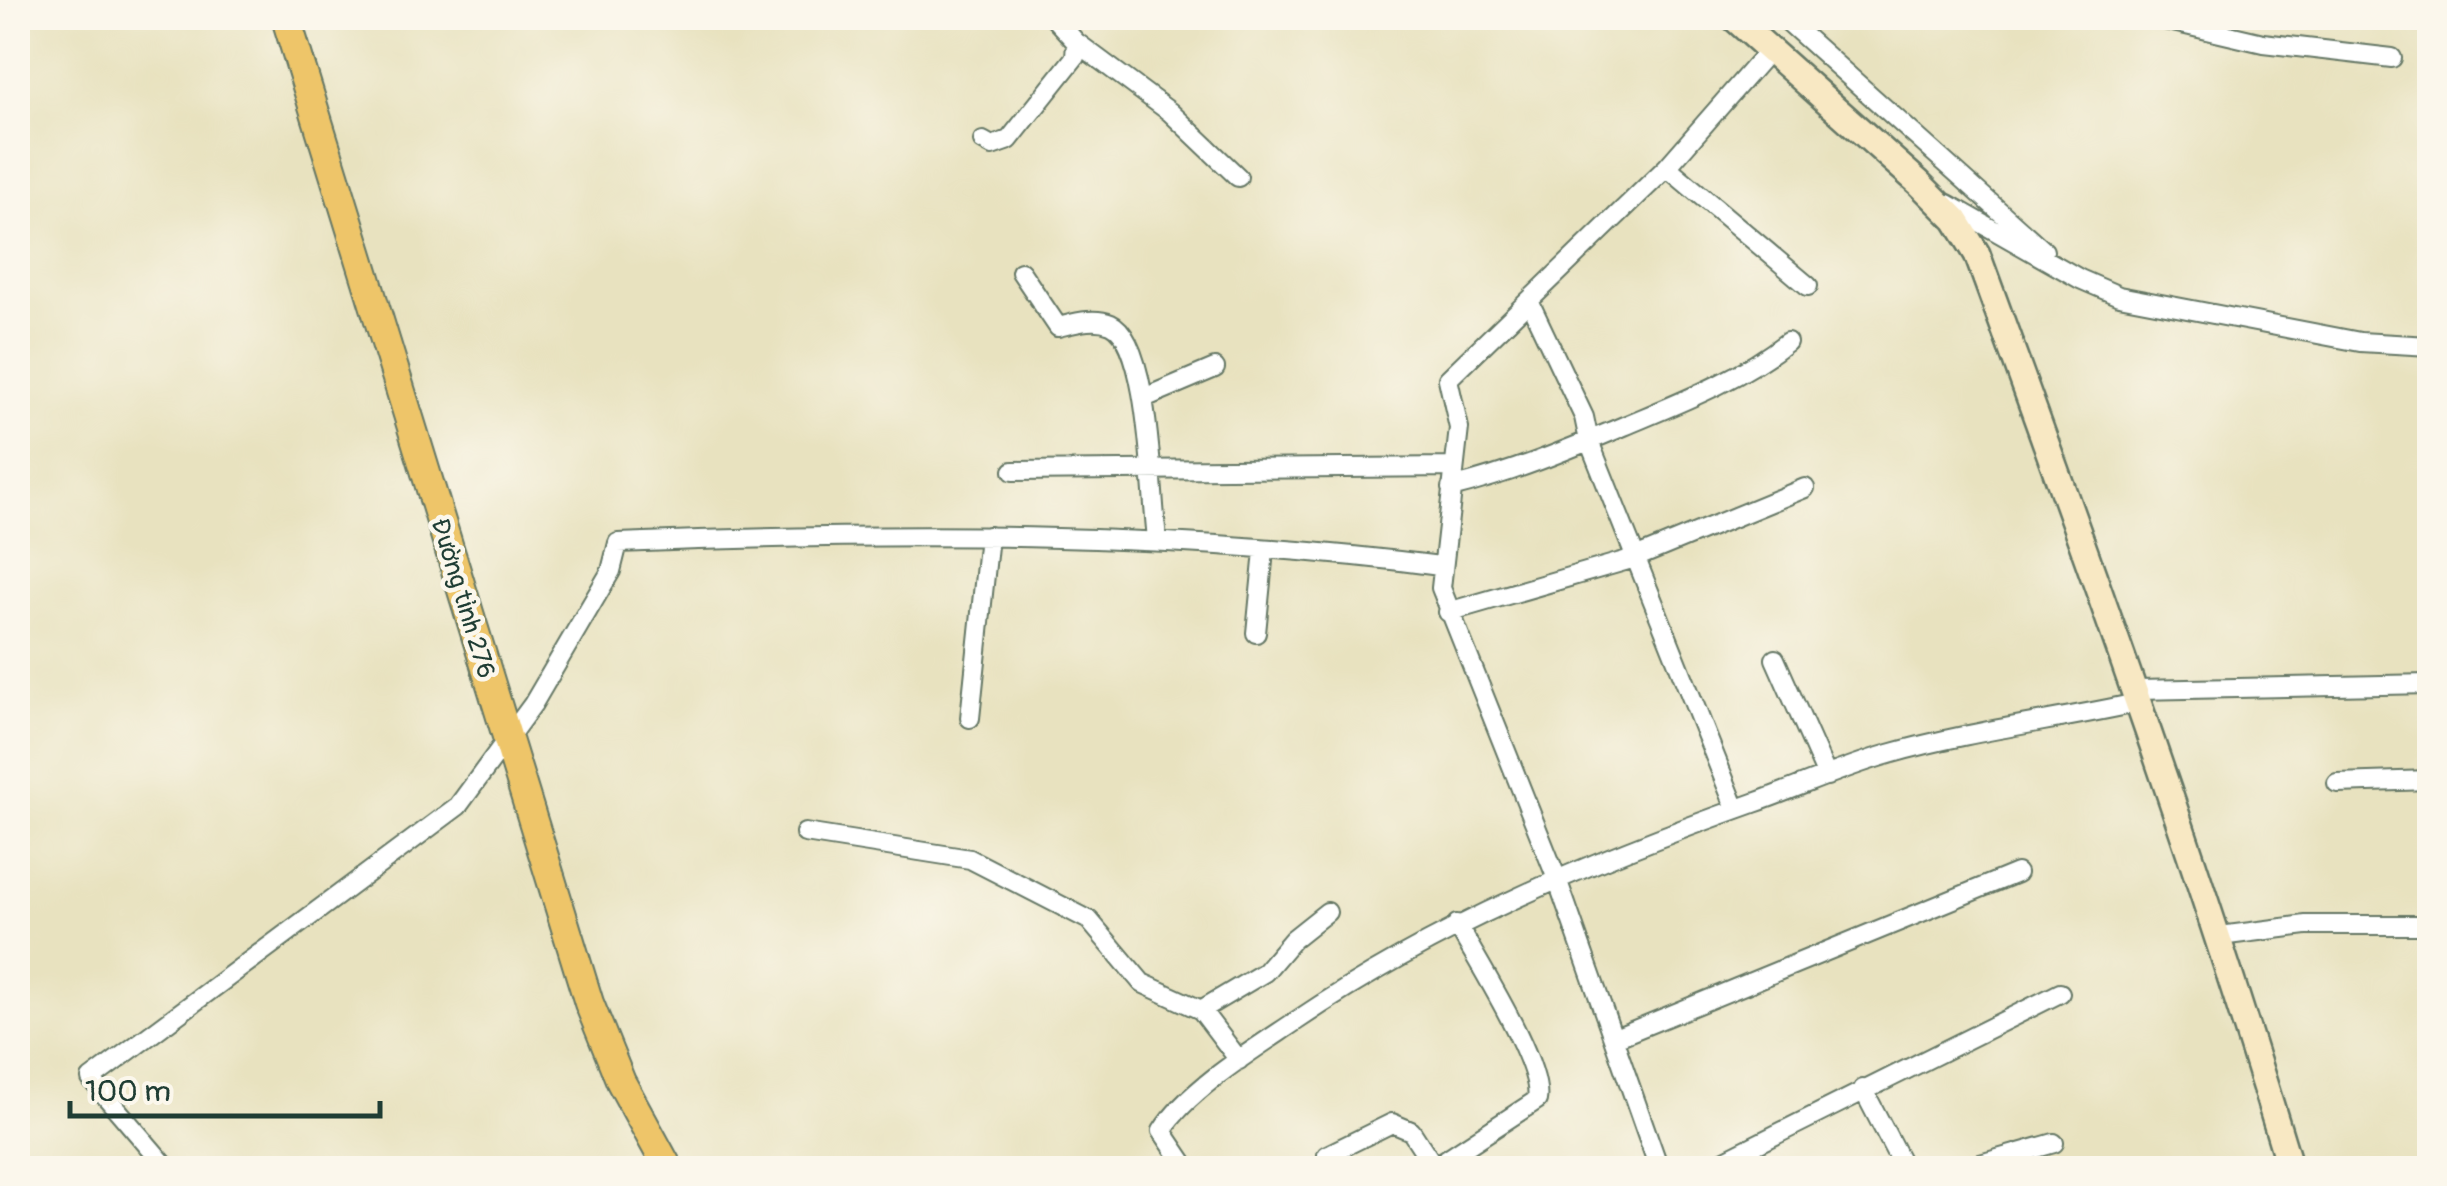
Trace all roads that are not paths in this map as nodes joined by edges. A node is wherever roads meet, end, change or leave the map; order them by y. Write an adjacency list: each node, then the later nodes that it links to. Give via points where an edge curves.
1 (286, 18): 39 (main road, Đường tỉnh 276)
2 (1054, 18): 7 (street)
3 (1734, 18): 8 (main road)
4 (1784, 18): 14 (street)
5 (2156, 18): 6 (street)
6 (2202, 24): 9 (street)
7 (1076, 42): 10 (street, via 1075,57 1009,140 992,146); 12 (street, via 1162,105)
8 (1771, 48): 11 (street); 13 (main road)
9 (2392, 58)
10 (983, 140)
11 (1667, 168): 16 (street); 17 (street)
12 (1238, 177)
13 (1934, 198): 14 (street); 37 (main road, via 1978,254)
14 (2062, 269): 19 (street, via 2119,296 2360,342)
15 (1021, 272): 21 (street, via 1058,326 1094,320 1127,336)
16 (1808, 286)
17 (1529, 301): 22 (street); 23 (street, via 1448,379 1459,428)
18 (1787, 342): 22 (street, via 1744,373)
19 (2430, 346)
20 (1215, 368): 21 (street)
21 (1144, 398): 24 (street)
22 (1589, 441): 26 (street); 31 (street)
23 (1454, 467): 24 (street); 26 (street)
24 (1148, 470): 25 (street); 29 (street)
25 (1013, 471)
26 (1451, 488): 32 (street)
27 (1805, 488): 31 (street)
28 (989, 536): 29 (street); 38 (street); 39 (street, via 618,543 611,572)
29 (1157, 538): 30 (street)
30 (1264, 551): 32 (street); 34 (street)
31 (1635, 558): 33 (street); 43 (street)
32 (1440, 566): 33 (street)
33 (1448, 612): 46 (street)
34 (1256, 632)
35 (1775, 658): 40 (street)
36 (2430, 684): 37 (street)
37 (2139, 696): 40 (street, via 2055,722 1989,729 1887,755); 50 (main road)
38 (970, 718)
39 (506, 740): 59 (street, via 445,818 91,1079); 60 (main road, Đường tỉnh 276, via 589,1003 621,1082)
40 (1826, 776): 43 (street)
41 (2430, 780): 42 (street)
42 (2338, 782)
43 (1736, 809): 46 (street)
44 (805, 833): 52 (street, via 970,859 1089,920 1142,983)
45 (2016, 873): 53 (street)
46 (1557, 879): 48 (street); 53 (street)
47 (1327, 912): 52 (street, via 1265,972)
48 (1457, 924): 54 (street); 58 (street, via 1525,1049 1539,1093)
49 (2430, 925): 50 (street, via 2306,925)
50 (2220, 936): 67 (main road)
51 (2060, 993): 55 (street)
52 (1201, 1010): 54 (street)
53 (1615, 1038): 63 (street)
54 (1239, 1060): 61 (street, via 1162,1131)
55 (1863, 1089): 64 (street); 65 (street)
56 (2054, 1143): 66 (street)
57 (1326, 1155): 62 (street, via 1392,1123 1412,1131)
58 (1463, 1162): 62 (street)
59 (168, 1168)
60 (668, 1168)
61 (1187, 1168)
62 (1434, 1168)
63 (1659, 1168)
64 (1710, 1168)
65 (1904, 1168)
66 (1966, 1168)
67 (2290, 1168)

